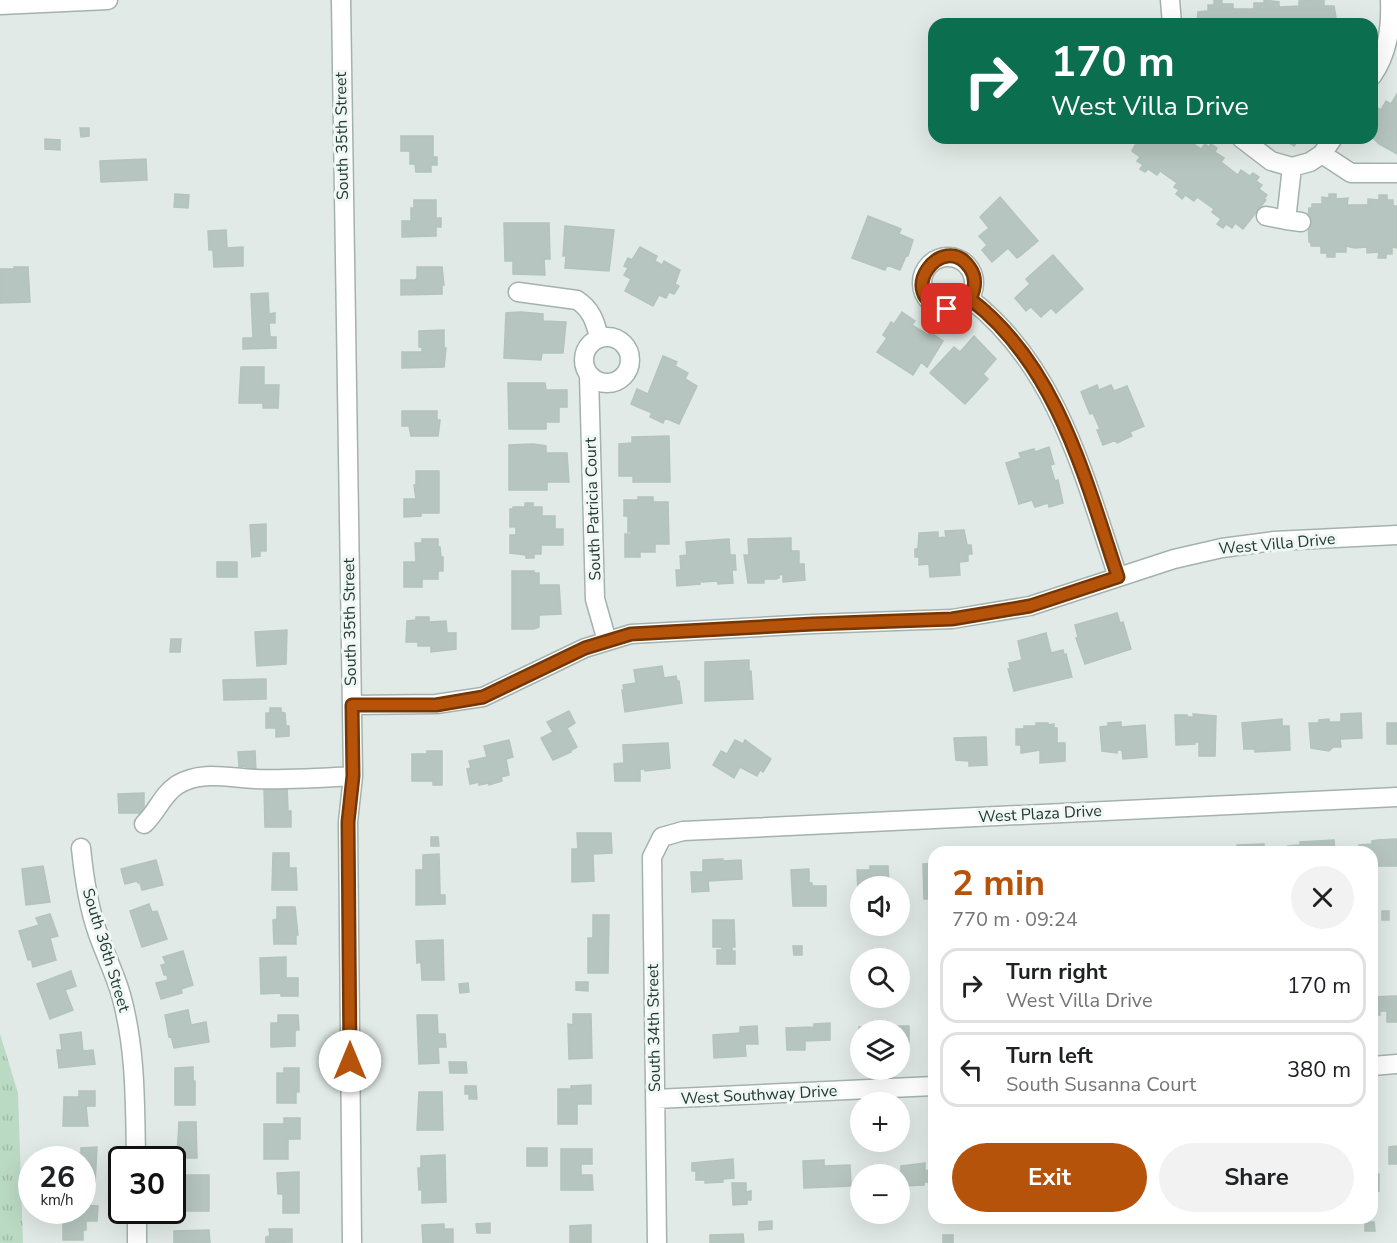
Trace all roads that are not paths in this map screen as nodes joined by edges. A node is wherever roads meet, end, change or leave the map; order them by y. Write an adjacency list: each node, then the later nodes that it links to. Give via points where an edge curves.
1 (108, 0): 5 (street)
2 (341, 0): 21 (street, South 35th Street)
3 (1170, 0): 6 (street)
4 (1390, 0): 7 (street, via 1388,43)
5 (0, 5)
6 (1172, 18)
7 (1378, 64)
8 (1248, 144): 11 (street, via 1271,161)
9 (1329, 144): 10 (street)
10 (1322, 154): 11 (street); 12 (street, via 1351,173)
11 (1292, 167): 13 (street, via 1294,221)
12 (1397, 174)
13 (1266, 216)
14 (518, 292): 16 (street, via 577,300 591,313)
15 (970, 299): 19 (street, via 1010,336 1035,368 1073,443)
16 (599, 337): 17 (street, South Patricia Court, via 584,354); 17 (street, via 621,341 630,362 618,380 603,383)
17 (589, 375): 20 (street, South Patricia Court, via 595,599)
18 (1397, 535): 19 (street, West Villa Drive, via 1274,541 1222,548)
19 (1118, 577): 20 (street, West Villa Drive, via 1030,606 952,619 631,634)
20 (608, 641): 21 (street, West Villa Drive, via 585,648 483,697 436,705)
21 (352, 705): 22 (street, South 35th Street)
22 (353, 776): 24 (street, via 213,776 187,780 163,797); 34 (street, South 35th Street, via 348,822)
23 (1397, 797): 25 (street, West Plaza Drive)
24 (144, 824)
25 (683, 831): 30 (street, South 34th Street, via 662,837 652,857)
26 (81, 848): 31 (street, South 36th Street, via 97,932 121,993 132,1043)
27 (1397, 1065): 28 (street)
28 (1378, 1066)
29 (928, 1086): 30 (street, West Southway Drive)
30 (655, 1100): 35 (street, South 34th Street)
31 (136, 1146)
32 (136, 1224): 33 (street)
33 (137, 1243)
34 (352, 1243)
35 (657, 1243)

